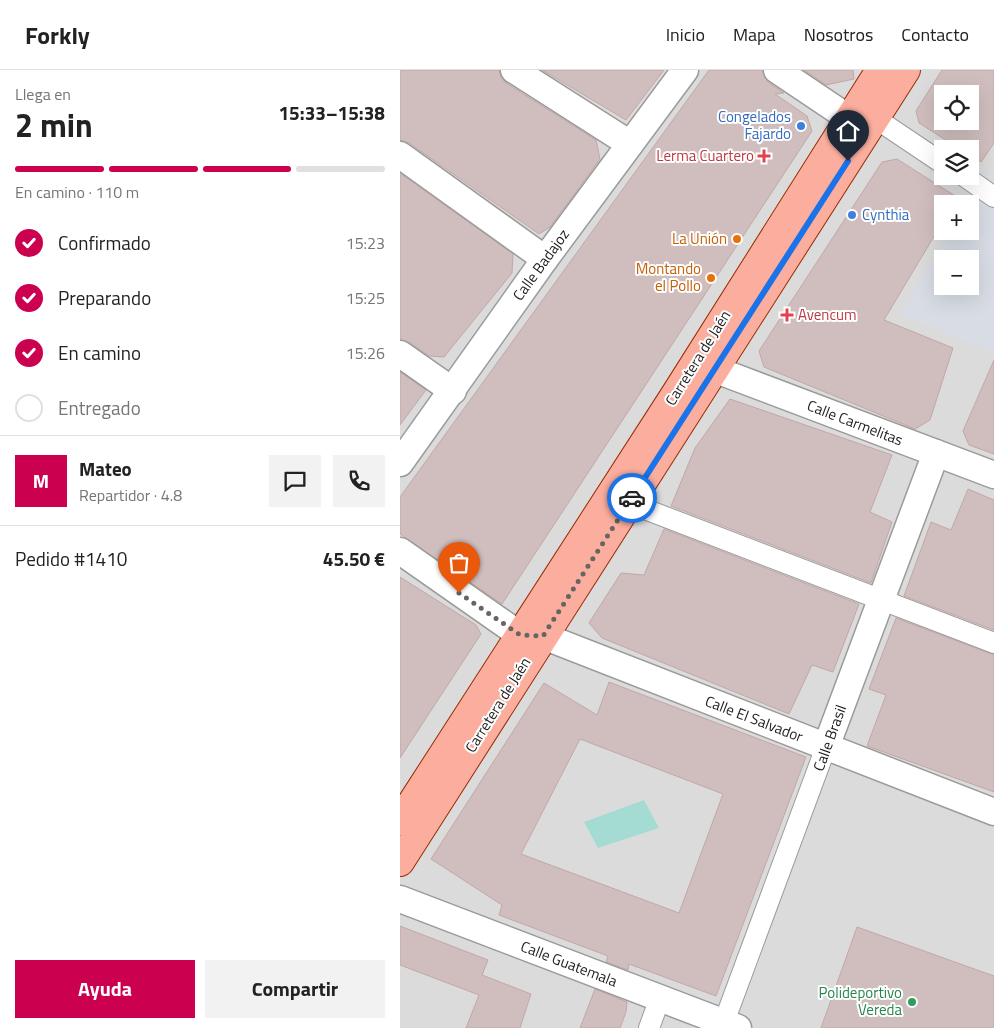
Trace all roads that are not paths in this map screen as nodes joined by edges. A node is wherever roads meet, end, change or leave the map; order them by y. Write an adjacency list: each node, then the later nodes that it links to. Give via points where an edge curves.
1 (514, 70): 7 (street)
2 (685, 70): 7 (street, Calle Badajoz)
3 (777, 70): 6 (street)
4 (880, 70): 6 (main road, Carretera de Jaén)
5 (906, 70): 6 (main road, Carretera de Jaén)
6 (863, 119): 9 (street); 14 (main road, Carretera de Jaén); 14 (main road, Carretera de Jaén, via 859,145)
7 (630, 144): 12 (street, Calle Badajoz)
8 (400, 155): 12 (street)
9 (934, 159)
10 (977, 185): 11 (street)
11 (994, 197)
12 (545, 259): 15 (street, Calle Badajoz)
13 (400, 354): 15 (street)
14 (705, 366): 16 (street, Calle Carmelitas); 19 (main road, Carretera de Jaén); 22 (main road, Carretera de Jaén)
15 (453, 391): 17 (street, Calle Badajoz)
16 (936, 453): 18 (street, Calle Carmelitas); 21 (street, Calle Brasil)
17 (400, 463)
18 (994, 475)
19 (629, 503): 21 (street); 22 (main road, Carretera de Jaén)
20 (400, 552): 22 (street, Calle El Salvador)
21 (881, 601): 23 (street); 24 (street, Calle Brasil)
22 (531, 635): 24 (street, Calle El Salvador); 26 (main road, Carretera de Jaén); 27 (main road, Carretera de Jaén)
23 (994, 643)
24 (826, 747): 25 (street, Calle El Salvador); 30 (street, Calle Brasil)
25 (994, 812)
26 (400, 821)
27 (400, 862)
28 (400, 899): 29 (street, Calle Guatemala)
29 (660, 998): 30 (street, Calle Guatemala); 31 (street)
30 (731, 1025)
31 (649, 1028)

